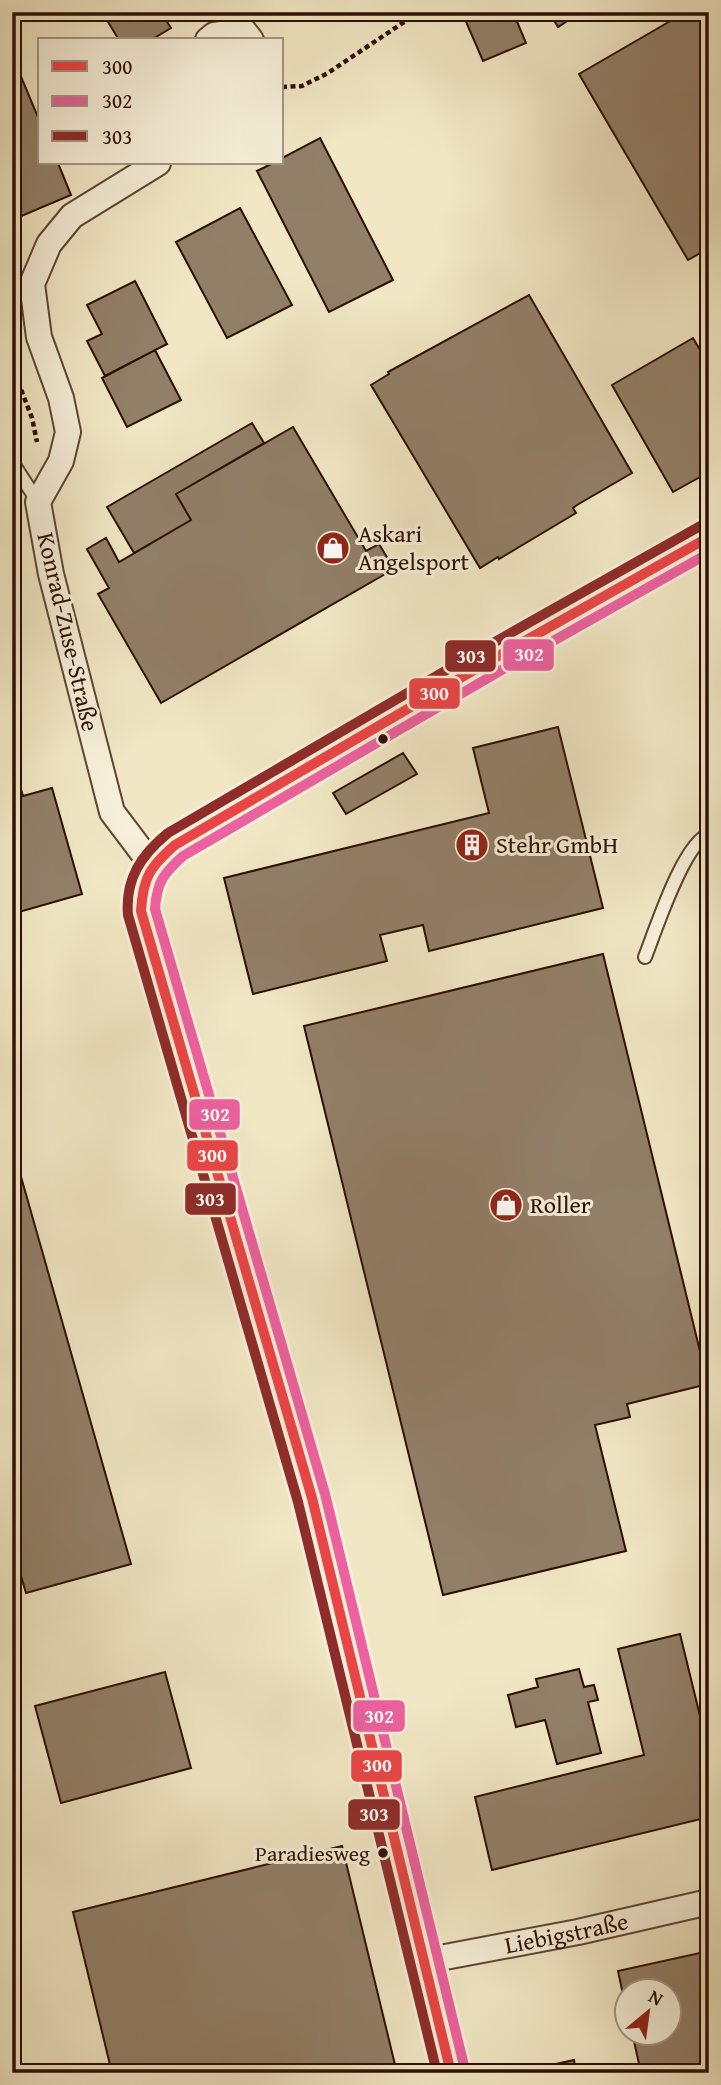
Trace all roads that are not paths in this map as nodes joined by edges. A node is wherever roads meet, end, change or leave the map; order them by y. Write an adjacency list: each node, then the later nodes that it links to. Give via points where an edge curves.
1 (210, 38): 2 (street, via 244,31)
2 (249, 38)
3 (156, 164): 5 (street, Konrad-Zuse-Straße, via 72,216 49,244 32,284 39,337 68,432 61,461)
4 (12, 462): 5 (lane)
5 (38, 502): 8 (street, Konrad-Zuse-Straße, via 51,574 112,812)
6 (709, 537): 8 (street, via 222,817)
7 (709, 835): 9 (lane, via 685,858)
8 (152, 865): 11 (street, via 143,883 141,911 312,1498)
9 (645, 957)
10 (709, 1902): 11 (street, Liebigstraße)
11 (424, 1961): 12 (street)
12 (451, 2073)

